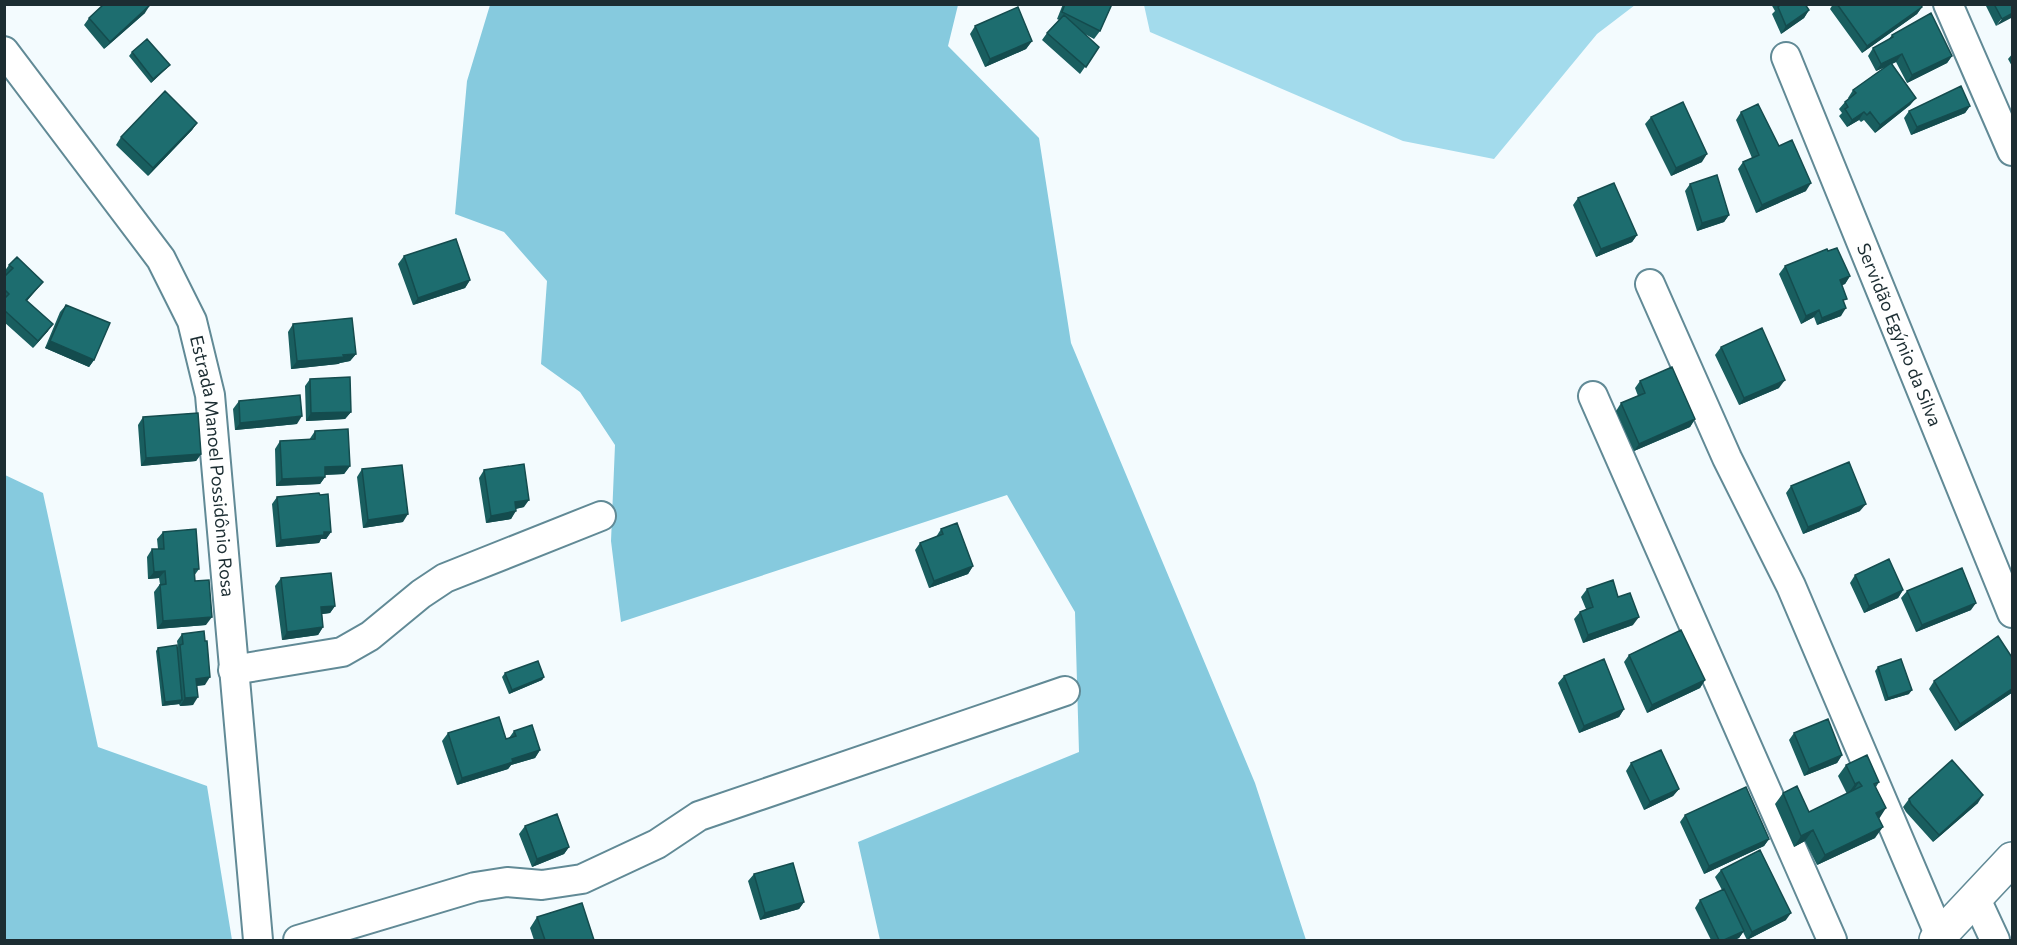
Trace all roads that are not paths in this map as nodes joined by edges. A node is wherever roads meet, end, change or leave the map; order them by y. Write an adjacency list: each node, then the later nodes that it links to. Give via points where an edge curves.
1 (1948, 4): 4 (street)
2 (4, 51): 9 (street, Estrada Manoel Possidônio Rosa, via 161,259 192,321 210,395)
3 (1786, 57): 8 (street, Servidão Egýnio da Silva)
4 (2013, 151)
5 (1650, 284): 13 (street, via 1727,458 1791,586)
6 (1593, 396): 16 (street)
7 (601, 516): 9 (street, via 446,578 370,636 342,652)
8 (2013, 613)
9 (233, 670): 14 (street, Estrada Manoel Possidônio Rosa)
10 (1065, 691): 15 (street, via 699,816 657,844 582,879 476,887)
11 (2013, 859): 12 (street)
12 (1976, 897): 13 (street); 17 (street)
13 (1938, 938)
14 (258, 940)
15 (298, 940)
16 (1832, 940)
17 (1995, 940)

